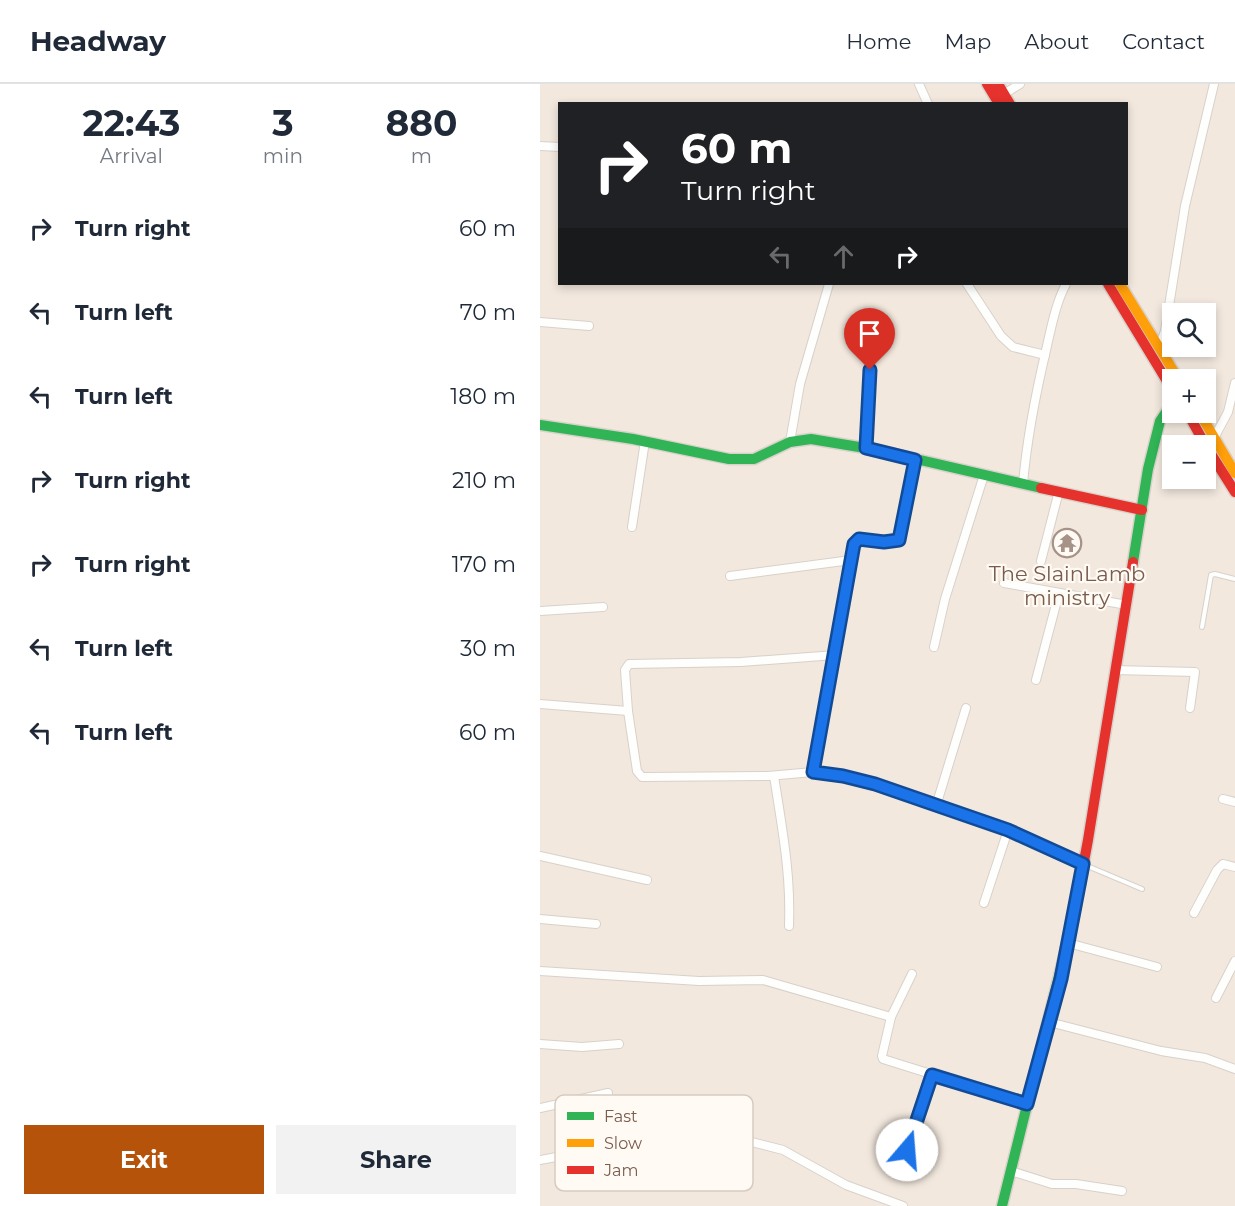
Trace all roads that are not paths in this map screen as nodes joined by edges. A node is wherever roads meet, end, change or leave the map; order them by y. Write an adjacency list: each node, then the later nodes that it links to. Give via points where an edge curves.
1 (919, 84): 7 (street)
2 (987, 84): 6 (street)
3 (998, 84): 6 (street)
4 (1020, 84): 6 (street)
5 (1214, 84): 17 (street, via 1185,206)
6 (1005, 100)
7 (927, 102)
8 (540, 146): 9 (street)
9 (558, 147)
10 (829, 285): 27 (street, via 800,384)
11 (968, 285): 19 (street, via 1001,336 1013,347)
12 (1065, 285): 19 (street, via 1058,299)
13 (1109, 285): 21 (street)
14 (1121, 285): 17 (street)
15 (540, 322): 16 (street)
16 (589, 326)
17 (1160, 345): 20 (street)
18 (871, 353): 28 (street)
19 (1045, 355): 34 (street, via 1027,436)
20 (1173, 369)
21 (1162, 373)
22 (1235, 383): 25 (street, via 1228,412)
23 (1162, 418): 37 (street)
24 (540, 425): 26 (street)
25 (1213, 435)
26 (645, 441): 27 (street, via 729,459 754,459); 38 (street)
27 (790, 442): 28 (street, via 811,439)
28 (866, 448): 31 (street)
29 (1216, 452): 32 (street)
30 (1216, 458): 36 (street)
31 (915, 460): 33 (street); 39 (street, via 899,540 859,539)
32 (1235, 473)
33 (984, 475): 34 (street); 49 (street)
34 (1023, 484): 35 (street)
35 (1059, 491): 37 (street); 40 (street)
36 (1235, 492)
37 (1142, 510): 45 (street)
38 (632, 527)
39 (851, 560): 41 (street); 50 (street)
40 (1041, 561)
41 (730, 576)
42 (1235, 579): 48 (lane, via 1211,575)
43 (1004, 583): 44 (street)
44 (1059, 593): 45 (street); 52 (street)
45 (1127, 605): 51 (street)
46 (603, 607): 47 (street)
47 (540, 611)
48 (1202, 627)
49 (934, 647)
50 (835, 656): 56 (street, via 629,664 625,670); 57 (street)
51 (1115, 670): 55 (street, via 1196,672); 64 (street)
52 (1036, 680)
53 (540, 704): 56 (street)
54 (966, 708): 61 (street)
55 (1190, 708)
56 (628, 711): 58 (street, via 637,771 642,777)
57 (813, 772): 58 (street); 61 (street, via 875,784)
58 (774, 776): 72 (street, via 788,852)
59 (1223, 799): 60 (street)
60 (1235, 801)
61 (936, 806): 62 (street)
62 (1008, 830): 64 (street); 68 (street)
63 (540, 856): 66 (street)
64 (1083, 864): 67 (lane); 73 (street)
65 (1235, 867): 69 (street, via 1223,864 1217,870)
66 (647, 880)
67 (1142, 889)
68 (984, 903)
69 (1194, 913)
70 (540, 919): 71 (street)
71 (596, 924)
72 (789, 926)
73 (1068, 942): 75 (street); 80 (street)
74 (1235, 961): 78 (street)
75 (1157, 967)
76 (540, 971): 79 (street, via 699,981 763,980)
77 (912, 974): 79 (street)
78 (1216, 998)
79 (891, 1017): 84 (street, via 882,1058)
80 (1049, 1022): 83 (street, via 1161,1051 1205,1058); 87 (street)
81 (540, 1044): 82 (street)
82 (619, 1044)
83 (1235, 1069)
84 (932, 1075): 87 (street); 91 (street)
85 (608, 1093): 86 (street)
86 (599, 1095)
87 (1027, 1104): 94 (street)
88 (555, 1105): 89 (street)
89 (540, 1108)
90 (753, 1142): 96 (street, via 783,1150 846,1185)
91 (907, 1150)
92 (555, 1157): 93 (street)
93 (540, 1160)
94 (1011, 1171): 95 (street, via 1052,1184); 97 (street)
95 (1122, 1191)
96 (903, 1206)
97 (1002, 1206)

